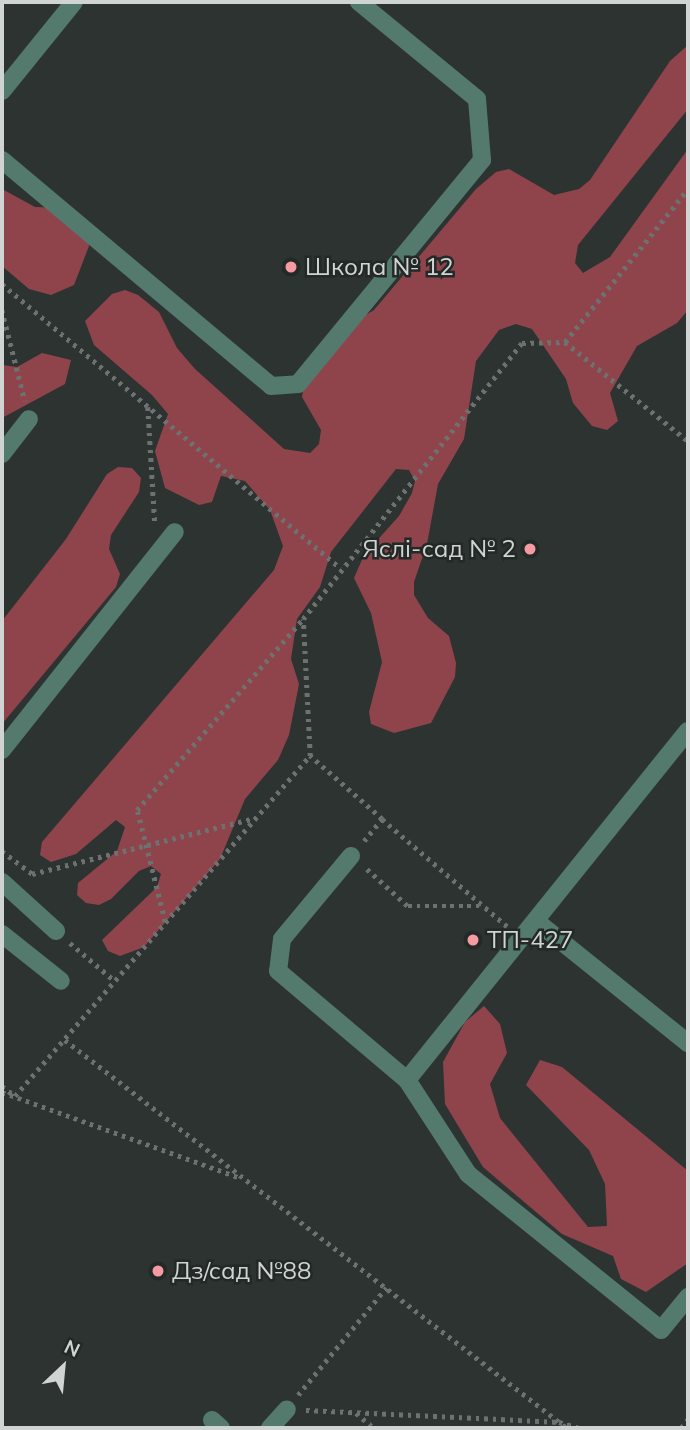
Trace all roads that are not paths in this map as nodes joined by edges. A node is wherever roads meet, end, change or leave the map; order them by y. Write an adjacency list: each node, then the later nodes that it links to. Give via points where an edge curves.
1 (74, 2): 3 (lane)
2 (359, 2): 4 (lane, via 477,99 482,160 299,384 271,386)
3 (2, 91)
4 (2, 159)
5 (29, 419): 6 (lane)
6 (2, 454)
7 (175, 532): 9 (lane)
8 (688, 732): 12 (lane)
9 (2, 750)
10 (351, 856): 17 (lane, via 282,939 278,971)
11 (2, 882): 13 (lane)
12 (536, 921): 16 (lane); 17 (lane)
13 (56, 931)
14 (2, 934): 15 (lane)
15 (61, 981)
16 (688, 1043)
17 (407, 1080): 18 (lane, via 468,1174 662,1330)
18 (688, 1297)
19 (286, 1409): 20 (lane)
20 (270, 1428)

